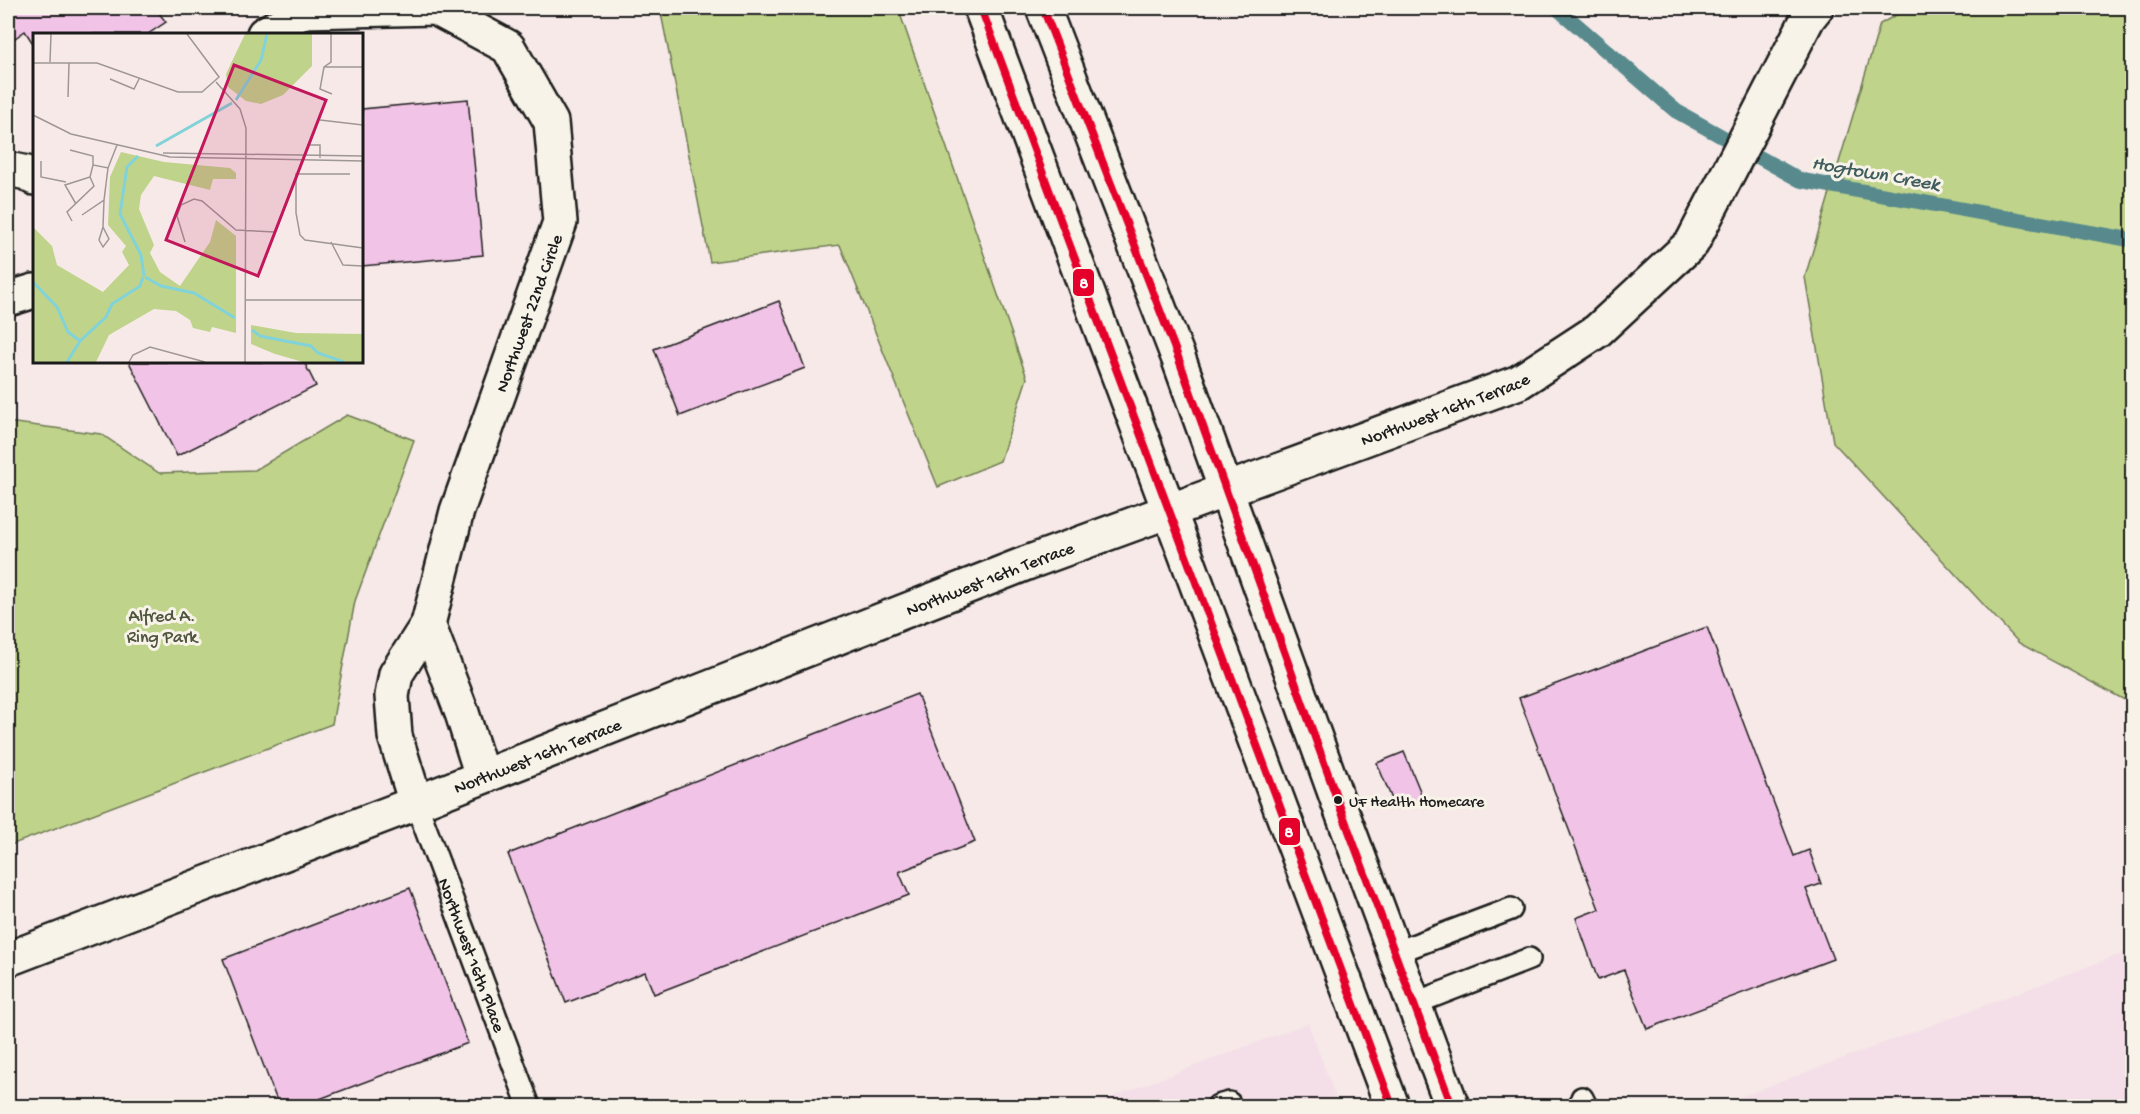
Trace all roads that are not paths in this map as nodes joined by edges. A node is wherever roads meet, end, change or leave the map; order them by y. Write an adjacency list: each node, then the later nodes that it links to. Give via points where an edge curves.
1 (981, 8): 10 (street)
2 (1043, 8): 9 (street)
3 (1812, 13): 9 (street, Northwest 16th Terrace, via 1692,243 1597,331 1519,382)
4 (266, 33): 11 (street, Northwest 22nd Circle, via 304,11 435,8 507,47 551,122 560,222 457,511)
5 (8, 169): 6 (street)
6 (33, 177)
7 (33, 291): 8 (street)
8 (8, 299)
9 (1226, 491): 10 (street, Northwest 16th Terrace); 15 (street)
10 (1169, 511): 12 (street, Northwest 16th Terrace); 22 (street)
11 (428, 624): 12 (street); 13 (street, Northwest 22nd Circle, via 396,674 392,696 395,736)
12 (482, 776): 13 (street, Northwest 16th Terrace)
13 (416, 803): 16 (street, Northwest 16th Terrace); 19 (lane, Northwest 16th Place)
14 (1510, 909): 15 (lane)
15 (1394, 953): 18 (street)
16 (8, 959)
17 (1529, 959): 18 (lane)
18 (1413, 1004): 23 (street)
19 (530, 1107)
20 (1218, 1107): 21 (lane, via 1229,1103)
21 (1230, 1107)
22 (1392, 1107)
23 (1452, 1107)

